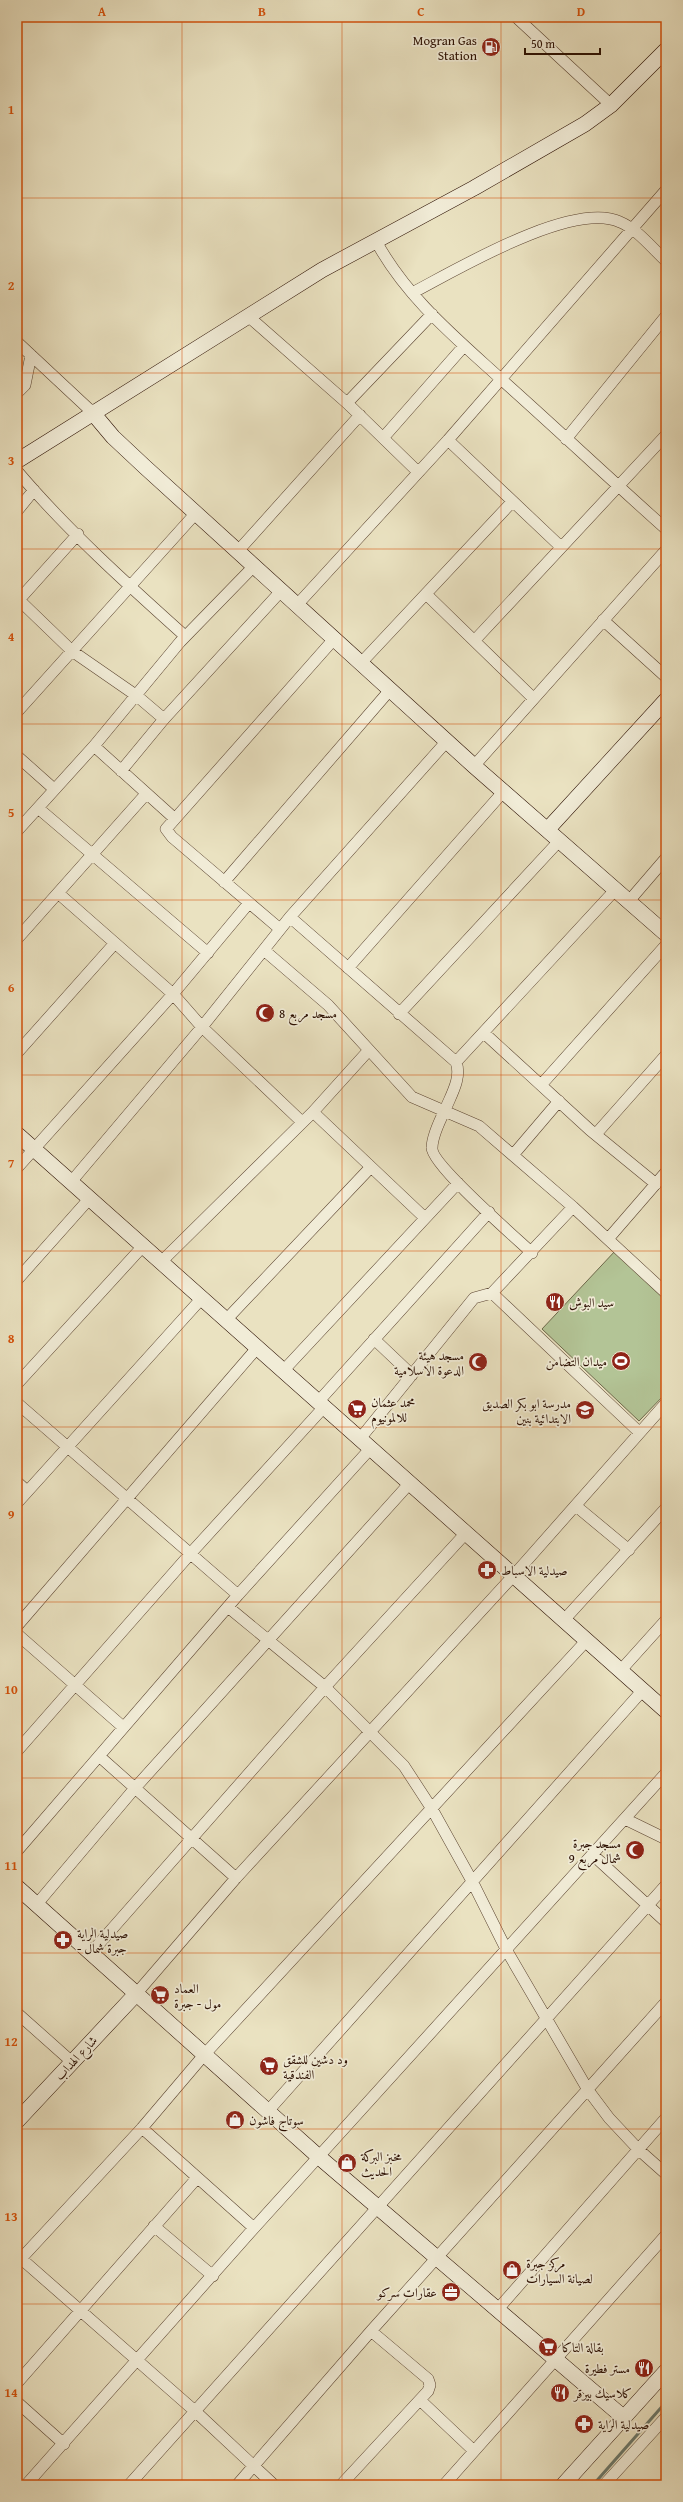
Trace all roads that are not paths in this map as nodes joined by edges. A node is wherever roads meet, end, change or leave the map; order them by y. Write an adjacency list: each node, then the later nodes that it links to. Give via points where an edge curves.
1 (516, 17): 3 (street)
2 (666, 50): 3 (street)
3 (611, 105): 6 (street, via 550,145)
4 (666, 190): 5 (street)
5 (632, 229): 7 (street); 8 (street, via 604,217 568,222 494,251); 15 (street)
6 (376, 241): 8 (street, via 389,265); 10 (street, via 322,270)
7 (666, 261)
8 (412, 293): 9 (street)
9 (432, 314): 13 (street); 17 (street)
10 (248, 316): 17 (street); 18 (street)
11 (666, 316): 22 (street)
12 (17, 342): 14 (street)
13 (464, 346): 15 (street); 21 (street)
14 (30, 355): 16 (street, via 25,385); 18 (street)
15 (502, 379): 22 (street); 23 (street)
16 (17, 393)
17 (347, 403): 19 (street)
18 (92, 412): 24 (street); 31 (street, via 128,452)
19 (360, 415): 21 (street); 36 (street)
20 (666, 435): 27 (street)
21 (383, 438): 26 (street)
22 (566, 439): 27 (street)
23 (448, 440): 26 (street); 29 (street)
24 (17, 461)
25 (17, 470): 28 (street)
26 (418, 472): 42 (street)
27 (620, 488): 32 (street); 34 (street)
28 (34, 490): 30 (street); 33 (street)
29 (512, 502): 34 (street); 40 (street)
30 (17, 511)
31 (196, 513): 36 (street); 38 (street)
32 (666, 529)
33 (78, 534): 38 (street); 41 (street)
34 (560, 547): 46 (street)
35 (666, 550): 43 (street)
36 (238, 551): 37 (street)
37 (255, 565): 39 (street); 44 (street)
38 (130, 586): 44 (street); 47 (street)
39 (281, 591): 42 (street); 55 (street)
40 (426, 594): 46 (street); 48 (street)
41 (18, 600): 47 (street)
42 (297, 605): 45 (street)
43 (602, 620): 49 (street); 52 (street)
44 (185, 636): 51 (street)
45 (334, 639): 48 (street); 65 (street)
46 (475, 640): 52 (street)
47 (72, 650): 51 (street); 54 (street)
48 (361, 663): 50 (street)
49 (666, 677)
50 (390, 690): 56 (street); 71 (street)
51 (137, 696): 55 (street); 57 (street)
52 (533, 698): 59 (street)
53 (666, 700): 66 (street)
54 (17, 712)
55 (164, 719): 60 (street)
56 (446, 741): 59 (street); 76 (street)
57 (94, 746): 60 (street); 61 (street)
58 (17, 756): 61 (street)
59 (474, 766): 62 (street)
60 (121, 771): 63 (street)
61 (54, 789): 64 (street)
62 (504, 791): 66 (street); 84 (street)
63 (146, 794): 65 (street); 69 (street)
64 (38, 808): 67 (street); 69 (street)
65 (174, 818): 71 (street, via 168,824 167,833)
66 (548, 829): 68 (street)
67 (17, 831)
68 (560, 840): 72 (street); 86 (street)
69 (92, 854): 73 (street); 83 (street)
70 (666, 858): 74 (street)
71 (224, 882): 75 (street)
72 (616, 889): 74 (street); 88 (street)
73 (58, 893): 79 (street); 80 (street)
74 (629, 901): 78 (street)
75 (249, 903): 77 (street); 83 (street)
76 (290, 917): 77 (street); 84 (street)
77 (280, 929): 82 (street)
78 (666, 934)
79 (17, 939)
80 (115, 943): 85 (street); 90 (street)
81 (666, 945): 93 (street)
82 (265, 950): 87 (street); 89 (street, via 328,1005)
83 (208, 953): 85 (street)
84 (348, 968): 86 (street)
85 (173, 994): 87 (street); 100 (street)
86 (399, 1014): 92 (street)
87 (202, 1027): 97 (street); 105 (street)
88 (484, 1033): 92 (street); 93 (street)
89 (369, 1050): 95 (street, via 412,1097); 96 (street)
90 (17, 1053)
91 (666, 1055): 99 (street)
92 (456, 1062): 95 (street, via 459,1070 453,1094)
93 (541, 1085): 94 (street)
94 (559, 1101): 99 (street); 101 (street)
95 (444, 1110): 101 (street, via 479,1126); 106 (street, via 432,1148 437,1161)
96 (313, 1112): 97 (street); 103 (street)
97 (302, 1122): 115 (street)
98 (17, 1134): 100 (street)
99 (596, 1134): 107 (street)
100 (35, 1149): 102 (street); 105 (street)
101 (512, 1155): 109 (street)
102 (17, 1168)
103 (370, 1168): 111 (street); 120 (street)
104 (666, 1172): 107 (street)
105 (71, 1182): 108 (street)
106 (458, 1183): 110 (street); 111 (street)
107 (656, 1184): 112 (street)
108 (90, 1198): 113 (street); 116 (street)
109 (573, 1207): 112 (street); 114 (street)
110 (489, 1212): 114 (street); 121 (street)
111 (425, 1218): 123 (street)
112 (608, 1240): 118 (street)
113 (144, 1245): 115 (street); 125 (street)
114 (532, 1252): 117 (street)
115 (162, 1261): 119 (street)
116 (17, 1280)
117 (492, 1293): 124 (street, via 474,1298); 129 (street)
118 (666, 1293)
119 (202, 1298): 120 (street); 131 (street)
120 (226, 1320): 122 (street)
121 (374, 1339): 124 (street); 128 (street)
122 (257, 1348): 123 (street); 135 (street)
123 (283, 1371): 128 (street)
124 (412, 1375): 130 (street)
125 (17, 1384)
126 (17, 1403): 131 (street)
127 (666, 1403): 129 (street)
128 (321, 1405): 130 (street); 141 (street)
129 (639, 1432): 137 (street)
130 (365, 1445): 133 (street); 143 (street)
131 (66, 1447): 134 (street); 135 (street)
132 (17, 1482): 134 (street)
133 (409, 1484): 139 (street); 149 (street)
134 (27, 1492): 136 (street)
135 (126, 1500): 141 (street); 147 (street)
136 (17, 1503)
137 (576, 1506): 140 (street); 142 (street)
138 (666, 1508): 140 (street)
139 (465, 1534): 142 (street); 153 (street)
140 (629, 1550): 145 (street)
141 (191, 1553): 143 (street); 152 (street)
142 (514, 1575): 145 (street); 157 (street)
143 (238, 1596): 144 (street)
144 (228, 1606): 149 (street); 156 (street)
145 (564, 1620): 150 (street)
146 (666, 1620): 151 (street)
147 (17, 1626)
148 (17, 1634): 152 (street)
149 (267, 1640): 153 (street); 161 (street)
150 (587, 1640): 151 (street); 162 (street)
151 (621, 1670): 154 (street)
152 (76, 1684): 156 (street); 158 (street)
153 (325, 1687): 157 (street); 164 (street)
154 (643, 1690): 155 (street); 169 (street)
155 (666, 1711)
156 (124, 1727): 159 (street)
157 (370, 1731): 162 (street, via 404,1766); 168 (street)
158 (17, 1751)
159 (99, 1756): 161 (street); 166 (street)
160 (666, 1773): 163 (street)
161 (135, 1788): 164 (street); 172 (street)
162 (432, 1809): 169 (street); 181 (street)
163 (625, 1819): 165 (street); 167 (street)
164 (190, 1839): 168 (street); 176 (street)
165 (666, 1839)
166 (17, 1851)
167 (593, 1855): 173 (street); 175 (street)
168 (236, 1878): 177 (street)
169 (472, 1881): 175 (street); 184 (street)
170 (666, 1885): 173 (street)
171 (18, 1888): 172 (street)
172 (37, 1904): 176 (street)
173 (647, 1906): 174 (street); 180 (street)
174 (666, 1922)
175 (507, 1951): 180 (street); 189 (street)
176 (90, 1954): 177 (street)
177 (136, 1994): 181 (street); 182 (street, شارع الهداب)
178 (666, 2002): 183 (street)
179 (17, 2013): 182 (street)
180 (546, 2018): 183 (street); 192 (street)
181 (204, 2055): 184 (street); 187 (street)
182 (72, 2062): 186 (street, شارع الهداب)
183 (588, 2090): 188 (street, via 609,2118); 196 (street)
184 (268, 2111): 189 (street)
185 (666, 2118): 188 (street)
186 (17, 2121)
187 (142, 2128): 191 (street); 197 (street)
188 (639, 2150): 190 (street); 199 (street)
189 (319, 2157): 192 (street); 194 (street)
190 (666, 2174)
191 (197, 2178): 193 (street); 194 (street)
192 (378, 2206): 196 (street); 208 (street)
193 (154, 2226): 198 (street); 200 (street)
194 (254, 2228): 198 (street)
195 (666, 2235): 202 (street)
196 (437, 2256): 199 (street); 201 (street)
197 (18, 2259): 200 (street)
198 (213, 2276): 203 (street)
199 (498, 2309): 202 (street)
200 (80, 2310): 203 (street); 205 (street)
201 (371, 2331): 206 (street, via 428,2379 428,2391); 213 (street)
202 (555, 2359): 209 (street); 212 (street)
203 (139, 2361): 208 (street); 211 (street)
204 (666, 2371): 209 (street)
205 (17, 2383)
206 (420, 2400): 212 (street); 218 (street)
207 (17, 2402): 211 (street)
208 (196, 2412): 213 (street); 215 (street)
209 (623, 2417): 220 (street)
210 (666, 2417): 221 (street)
211 (64, 2444): 214 (street)
212 (474, 2451): 219 (street)
213 (254, 2467): 216 (street); 217 (street)
214 (26, 2485)
215 (129, 2485)
216 (237, 2485)
217 (274, 2485)
218 (341, 2485)
219 (444, 2485)
220 (563, 2485)
221 (604, 2485)

